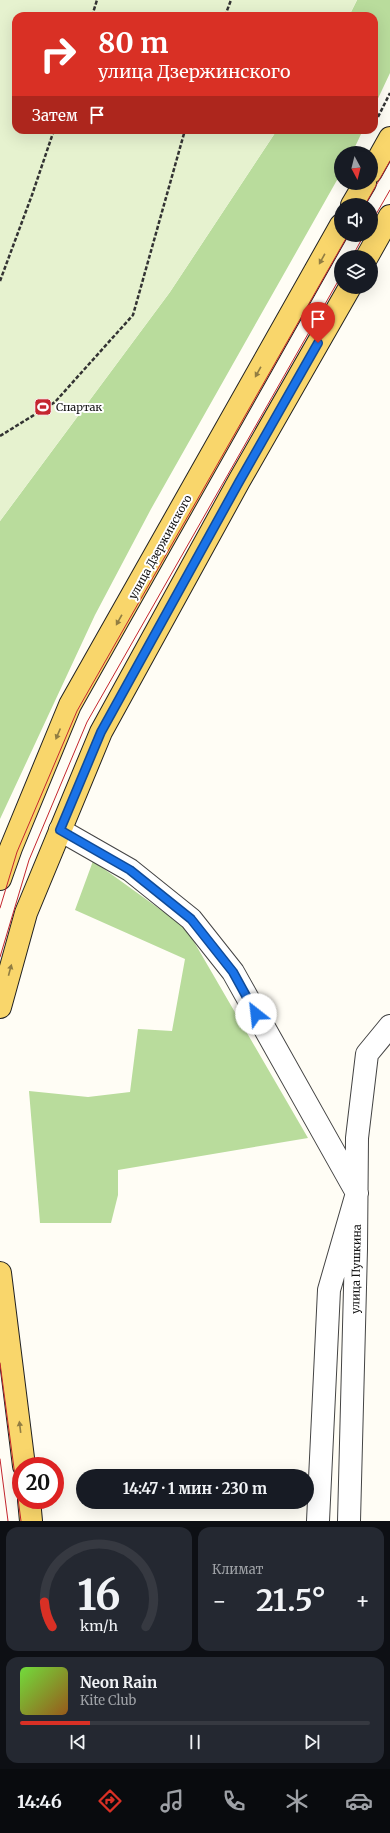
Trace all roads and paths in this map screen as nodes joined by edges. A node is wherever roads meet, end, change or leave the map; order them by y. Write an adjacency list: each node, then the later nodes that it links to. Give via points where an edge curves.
1 (97, 0): 3 (path)
2 (231, 0): 4 (path)
3 (93, 12)
4 (226, 12)
5 (390, 93): 6 (path)
6 (378, 116)
7 (53, 134): 14 (path)
8 (184, 134): 16 (path, via 132,315 55,402)
9 (390, 138): 10 (main road)
10 (378, 159)
11 (390, 216): 13 (main road)
12 (334, 237): 18 (main road, улица Дзержинского, one-way to 18, via 70,705 10,848)
13 (371, 250)
14 (0, 281)
15 (346, 294): 17 (main road, via 101,732)
16 (0, 436)
17 (60, 830): 19 (main road, one-way to 17, via 26,913); 21 (street, via 130,870 191,919 233,972)
18 (0, 879)
19 (0, 1007)
20 (390, 1026): 21 (street, улица Пушкина, via 367,1054 356,1138)
21 (357, 1193): 26 (street, via 329,1290); 27 (street, улица Пушкина)
22 (0, 1273): 23 (main road, one-way to 22)
23 (23, 1457)
24 (30, 1509): 25 (main road)
25 (31, 1521)
26 (318, 1521)
27 (349, 1521)

